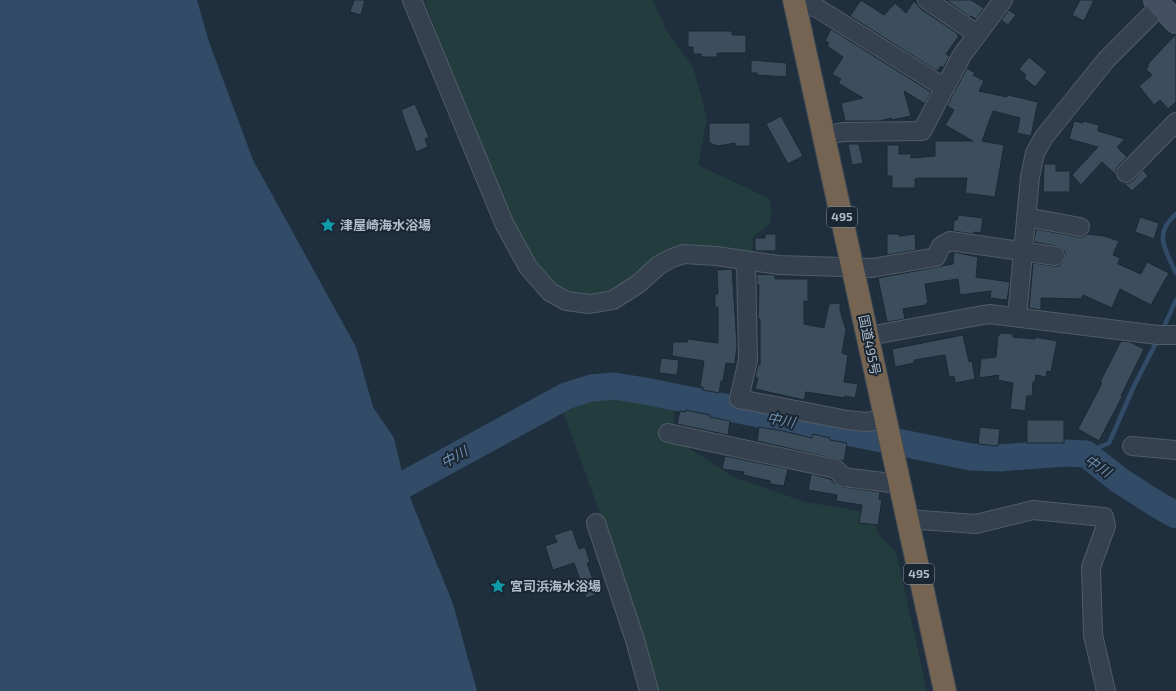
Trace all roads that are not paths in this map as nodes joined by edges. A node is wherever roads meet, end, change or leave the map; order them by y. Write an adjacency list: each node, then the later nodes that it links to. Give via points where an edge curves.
1 (412, 0): 16 (street, via 504,223 528,267 550,292 566,301 590,304 613,300 638,284 660,265 684,254)
2 (927, 0): 7 (street)
3 (1003, 0): 7 (street)
4 (1158, 3): 6 (street); 12 (street, via 1106,60 1044,137 1035,154)
5 (795, 5): 8 (street, via 814,6); 10 (highway, 国道495号 / 495)
6 (1176, 22)
7 (978, 34): 8 (street, via 962,55)
8 (945, 88): 10 (street, via 922,131 843,132)
9 (1176, 122): 11 (street)
10 (823, 136): 17 (highway, 国道495号 / 495)
11 (1126, 173)
12 (1026, 217): 13 (street); 14 (street)
13 (1080, 227)
14 (1023, 250): 15 (street); 17 (street, via 950,241 941,246 936,257 872,268); 18 (street)
15 (1055, 256)
16 (746, 261): 17 (street, via 780,265); 21 (street, via 748,360 739,399)
17 (853, 267): 20 (highway, 国道495号 / 495)
18 (1017, 317): 19 (street); 20 (street, via 989,314)
19 (1166, 335)
20 (868, 336): 21 (highway, 国道495号 / 495)
21 (887, 427): 25 (highway, 国道495号 / 495)
22 (668, 432): 25 (street, via 836,469 843,477)
23 (1132, 446): 24 (street)
24 (1176, 450)
25 (899, 484): 26 (highway, 国道495号 / 495)
26 (907, 519): 29 (highway, 国道495号 / 495); 30 (street, via 976,524 1033,510 1104,517 1106,526 1091,567 1092,635)
27 (596, 523): 28 (street)
28 (649, 691)
29 (945, 691)
30 (1106, 691)

